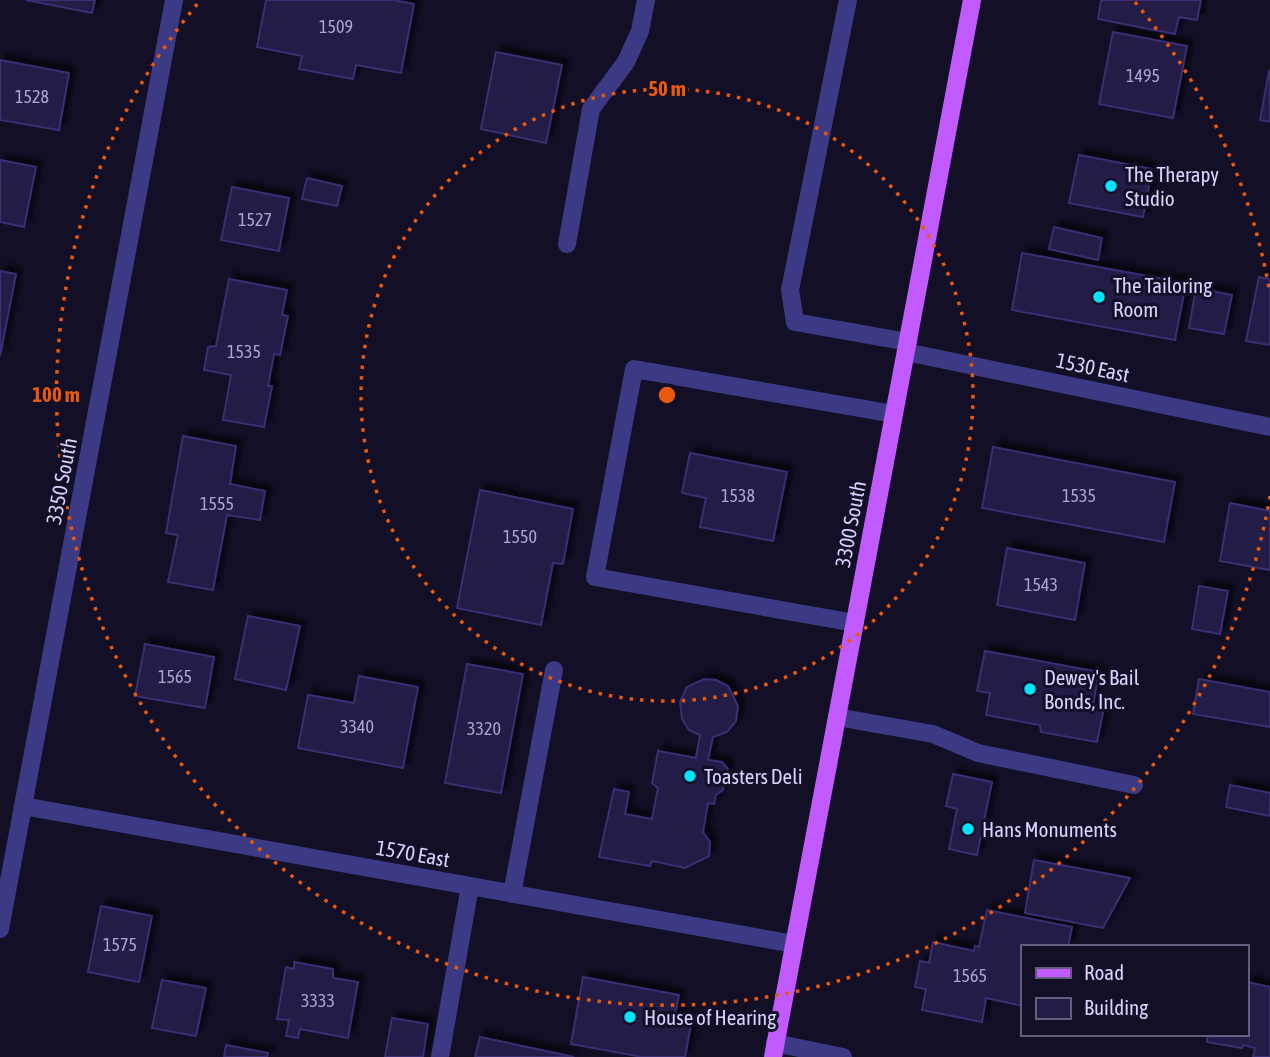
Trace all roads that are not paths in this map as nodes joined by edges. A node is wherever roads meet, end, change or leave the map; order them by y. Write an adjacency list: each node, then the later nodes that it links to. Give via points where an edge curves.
1 (174, 0): 13 (street, 3350 South)
2 (646, 0): 5 (street, via 640,31 626,62 591,109)
3 (848, 0): 6 (street, 1530 East, via 790,290 795,322)
4 (972, 0): 6 (main road, 3300 South)
5 (567, 244)
6 (907, 347): 7 (main road, 3300 South); 8 (street, 1530 East)
7 (894, 414): 9 (main road, 3300 South); 9 (street, via 634,369 595,577)
8 (1270, 426)
9 (855, 623): 11 (main road, 3300 South)
10 (554, 670): 15 (street)
11 (837, 717): 12 (street, via 933,734 978,753); 17 (main road, 3300 South)
12 (1134, 786)
13 (23, 806): 14 (street, 1570 East); 16 (street, 3350 South)
14 (470, 886): 15 (street, 1570 East); 19 (street)
15 (512, 894): 17 (street, 1570 East)
16 (0, 929)
17 (794, 944): 18 (main road, 3300 South)
18 (774, 1050): 20 (street)
19 (440, 1057)
20 (843, 1057)

